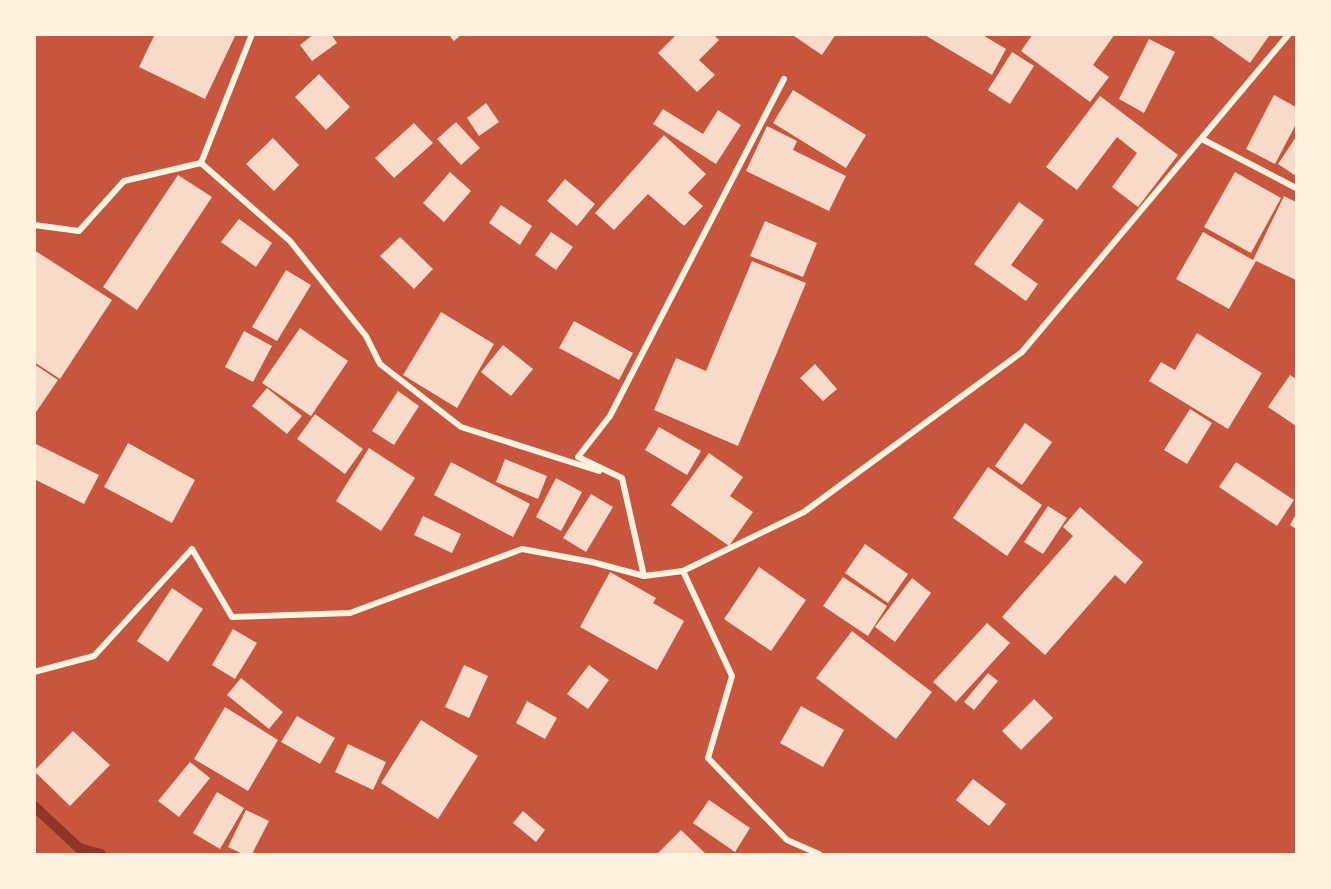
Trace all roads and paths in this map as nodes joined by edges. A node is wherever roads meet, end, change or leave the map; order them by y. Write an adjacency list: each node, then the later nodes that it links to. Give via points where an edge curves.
1 (252, 34): 5 (street)
2 (1289, 34): 4 (street)
3 (784, 79): 8 (street, via 610,416 578,457)
4 (1202, 139): 6 (street); 9 (street, via 1022,352 804,512)
5 (201, 163): 7 (street, via 124,181 79,231); 8 (street, via 290,241 366,336 380,364 461,427)
6 (1296, 188)
7 (34, 225)
8 (622, 478): 10 (street)
9 (683, 571): 10 (street); 12 (street, via 732,676 708,758 787,840)
10 (644, 576): 11 (street, via 522,549 350,612 232,617 192,549 94,656)
11 (34, 672)
12 (819, 855)

